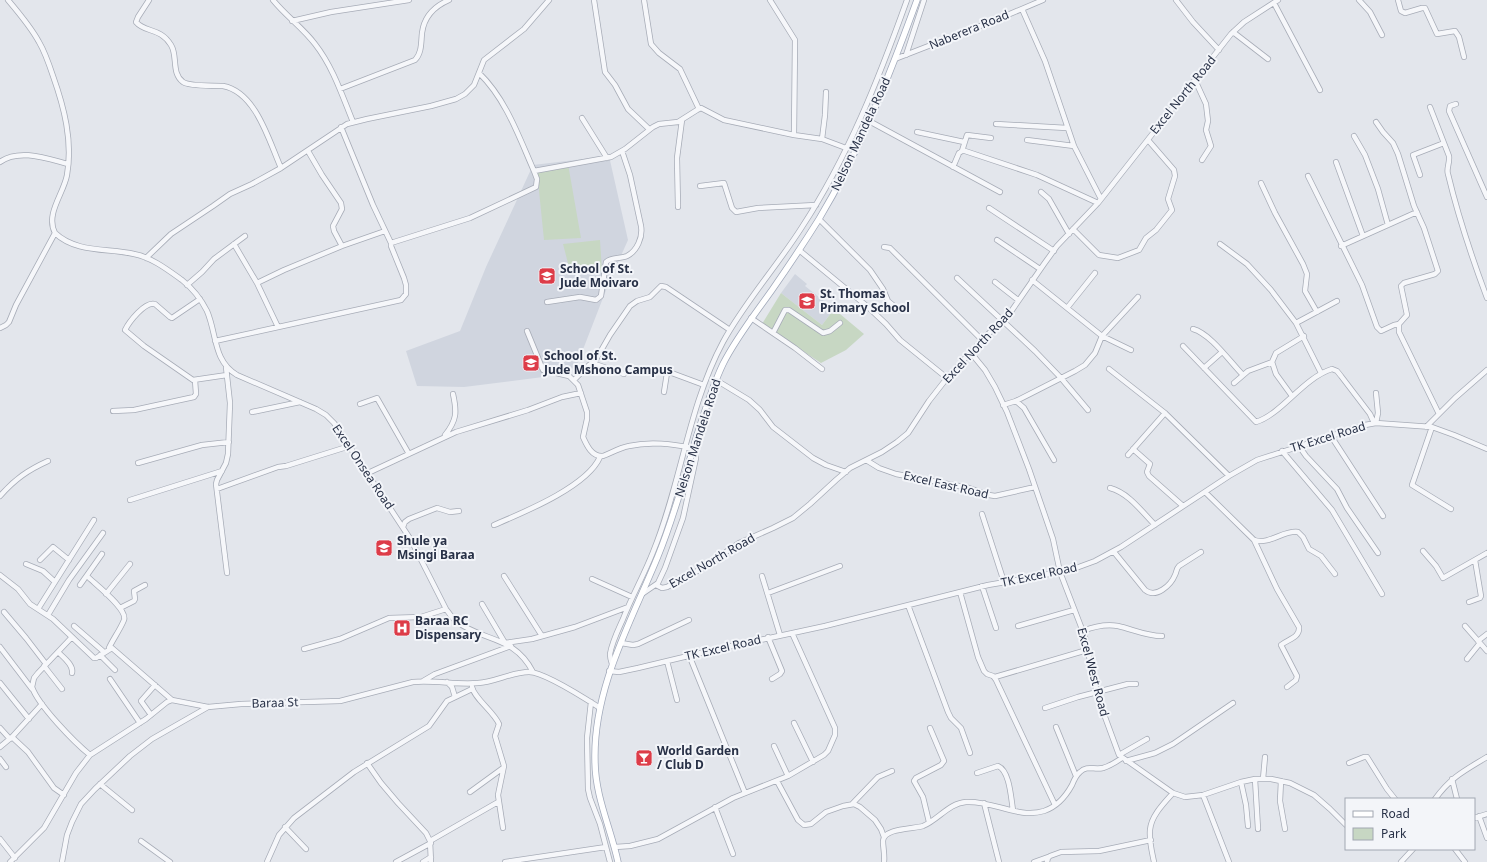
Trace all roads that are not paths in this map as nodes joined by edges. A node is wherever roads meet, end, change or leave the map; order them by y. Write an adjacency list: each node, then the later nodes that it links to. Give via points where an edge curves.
1 (8, 0): 62 (street, via 36,36 50,66 65,116)
2 (149, 0): 64 (street, via 136,22 166,38 174,52 175,66 181,80 189,84 228,87 243,96 253,108)
3 (273, 0): 19 (street)
4 (409, 0): 19 (street)
5 (449, 0): 29 (street, via 436,8 426,21 420,50 415,60)
6 (549, 0): 27 (street, via 524,29 486,58)
7 (594, 0): 43 (street, via 605,72 628,109)
8 (644, 0): 34 (street, via 651,44 659,54 680,68)
9 (770, 0): 45 (street, via 795,40)
10 (907, 0): 54 (street, via 870,96)
11 (917, 0): 25 (main road, Nelson Mandela Road)
12 (924, 0): 23 (street)
13 (1043, 0): 18 (street, Naberera Road)
14 (1176, 0): 22 (street)
15 (1359, 0): 21 (street, via 1370,12)
16 (1398, 0): 24 (street, via 1400,9 1407,14 1425,8 1437,34 1455,31)
17 (1276, 1): 20 (street, Excel North Road); 30 (street)
18 (1022, 9): 23 (street, Naberera Road); 42 (street, via 1045,61)
19 (292, 21): 29 (street, via 321,52)
20 (1233, 32): 22 (street, Excel North Road); 26 (street)
21 (1382, 35)
22 (1219, 50): 28 (street, Excel North Road)
23 (906, 55): 25 (street, Naberera Road)
24 (1464, 58)
25 (895, 59): 37 (main road, Nelson Mandela Road)
26 (1268, 59)
27 (479, 73): 38 (street, via 471,88 456,99); 65 (street, via 493,88 504,106)
28 (1196, 80): 50 (street, Excel North Road); 59 (street, via 1206,104 1206,130 1211,146)
29 (340, 89): 38 (street)
30 (1320, 90)
31 (826, 92): 48 (street)
32 (1456, 104): 72 (street, via 1450,106 1450,110)
33 (1430, 107): 52 (street)
34 (699, 109): 36 (street); 45 (street, via 704,109 724,120)
35 (582, 118): 58 (street)
36 (682, 120): 43 (street, via 656,125); 75 (street, via 677,158)
37 (869, 121): 63 (street); 78 (main road, Nelson Mandela Road)
38 (352, 122): 41 (street)
39 (1376, 122): 77 (street, via 1395,146)
40 (996, 124): 42 (street)
41 (340, 127): 55 (street); 81 (street)
42 (1067, 128): 53 (street)
43 (649, 129): 56 (street)
44 (917, 132): 51 (street)
45 (794, 135): 48 (street)
46 (1354, 136): 79 (street, via 1378,189)
47 (991, 138): 51 (street, via 968,135)
48 (822, 139): 54 (street)
49 (1026, 140): 53 (street)
50 (1148, 140): 73 (street, Excel North Road); 80 (street, via 1172,167 1175,176 1168,199 1172,210 1146,238 1141,248 1116,259 1101,256)
51 (964, 142): 57 (street)
52 (1444, 143): 66 (street, via 1413,155); 104 (street, via 1450,160 1447,173 1456,208)
53 (1074, 146): 73 (street)
54 (846, 148): 74 (street)
55 (308, 151): 64 (street); 90 (street, via 341,203 342,209 333,226)
56 (622, 151): 58 (street); 108 (street, via 641,226 642,233 636,247 625,256 606,262 599,299 580,297)
57 (962, 151): 63 (street); 73 (street, via 1037,174)
58 (607, 158): 65 (street)
59 (1202, 160)
60 (0, 162): 62 (street, via 8,157 20,155)
61 (1336, 162): 85 (street)
62 (68, 164): 82 (street, via 66,182 55,208)
63 (953, 167): 70 (street)
64 (281, 168): 95 (street, via 230,194 171,234)
65 (534, 171): 87 (street, via 537,184 534,189 470,218)
66 (1420, 175)
67 (1308, 176): 91 (street)
68 (1262, 183): 111 (street, via 1303,264 1307,274 1305,291)
69 (700, 186): 74 (street, via 724,183 732,208 736,212 758,208)
70 (1000, 192)
71 (1041, 192): 83 (street, via 1049,199)
72 (1487, 197)
73 (1099, 201): 80 (street, Excel North Road)
74 (816, 205): 120 (street, via 793,242)
75 (678, 207)
76 (990, 208): 94 (street)
77 (1417, 212): 79 (street); 116 (street, via 1438,272 1401,286 1407,314)
78 (819, 219): 93 (main road, Nelson Mandela Road); 110 (street, via 870,270 888,301)
79 (1388, 225): 85 (street)
80 (1073, 229): 83 (street, Excel North Road)
81 (385, 231): 87 (street); 90 (street)
82 (55, 233): 95 (street, via 78,245); 118 (street, via 9,322)
83 (1069, 234): 94 (street, Excel North Road)
84 (245, 236): 88 (street)
85 (1363, 236): 91 (street)
86 (997, 240): 96 (street)
87 (391, 243): 117 (street, via 406,285 404,299)
88 (234, 244): 101 (street); 102 (street)
89 (1220, 244): 115 (street, via 1260,277)
90 (342, 246): 101 (street)
91 (1341, 246): 116 (street, via 1362,285 1378,329 1381,331)
92 (884, 247): 125 (street, via 890,248)
93 (799, 250): 112 (main road, Nelson Mandela Road); 143 (street, via 868,306 900,340)
94 (1054, 251): 96 (street, Excel North Road)
95 (146, 258): 102 (street)
96 (1040, 269): 99 (street, Excel North Road)
97 (1095, 273): 109 (street)
98 (957, 278): 113 (street)
99 (1032, 280): 106 (street, Excel North Road); 109 (street)
100 (995, 282): 106 (street)
101 (257, 283): 117 (street)
102 (187, 285): 105 (street)
103 (1138, 297): 123 (street)
104 (1487, 298)
105 (200, 299): 126 (street, via 207,312); 146 (street, via 171,318 155,304 148,304 125,330)
106 (1018, 300): 113 (street, Excel North Road)
107 (1337, 301): 111 (street)
108 (547, 302)
109 (1067, 308): 123 (street)
110 (899, 310)
111 (1317, 312): 115 (street)
112 (751, 318): 122 (street); 148 (main road, Nelson Mandela Road)
113 (1004, 320): 125 (street, Excel North Road); 144 (street)
114 (840, 323): 122 (street, via 823,333 789,310 785,310)
115 (1296, 323): 124 (street)
116 (1399, 324): 164 (street, via 1399,332)
117 (278, 327): 126 (street)
118 (0, 328)
119 (1193, 329): 129 (street, via 1204,334)
120 (730, 330): 132 (street, via 661,286 650,297 630,306); 150 (street)
121 (527, 331): 147 (street, via 543,370)
122 (772, 332): 134 (street)
123 (1102, 336): 128 (street); 144 (street, via 1088,362)
124 (1304, 336): 131 (street, via 1276,353); 138 (street)
125 (982, 340): 130 (street, Excel North Road)
126 (215, 342): 133 (street)
127 (1183, 346): 135 (street)
128 (1131, 350)
129 (1222, 352): 135 (street); 141 (street)
130 (971, 353): 143 (street, Excel North Road); 159 (street, via 990,377)
131 (1272, 362): 141 (street); 155 (street, via 1276,374)
132 (594, 363): 139 (street); 147 (street, via 589,364)
133 (226, 367): 140 (street); 157 (street, Excel Onsea Road, via 237,375)
134 (822, 368)
135 (1204, 368): 155 (street, via 1256,422 1274,412)
136 (1109, 370): 163 (street)
137 (1487, 370): 142 (street)
138 (1322, 373): 155 (street); 165 (street, via 1332,369 1337,371)
139 (624, 374)
140 (227, 375): 146 (street); 170 (street, via 230,403)
141 (1243, 375): 149 (street)
142 (1482, 375): 145 (street); 164 (street)
143 (947, 378): 181 (street, Excel North Road, via 908,433)
144 (1061, 378): 156 (street); 160 (street)
145 (1487, 379)
146 (195, 380): 161 (street, via 194,397 134,410)
147 (574, 380): 152 (street)
148 (716, 380): 174 (main road, Nelson Mandela Road); 186 (street, via 754,404 773,427 813,458)
149 (1234, 383)
150 (704, 385): 151 (street, via 669,372); 172 (street)
151 (664, 392)
152 (581, 393): 169 (street, via 474,425); 180 (street, via 587,412 583,437 593,454)
153 (1376, 393): 165 (street, via 1378,413)
154 (453, 394): 169 (street, via 455,417)
155 (1292, 396)
156 (1016, 401): 159 (street); 182 (street, via 1024,408)
157 (300, 402): 162 (street); 171 (street, Excel Onsea Road, via 330,418)
158 (360, 404): 178 (street, via 379,399)
159 (1003, 405): 189 (street)
160 (1088, 410)
161 (113, 411)
162 (252, 412)
163 (1165, 413): 175 (street); 188 (street)
164 (1439, 414): 166 (street)
165 (1375, 423): 166 (street, TK Excel Road); 168 (street, TK Excel Road)
166 (1426, 427): 167 (street, TK Excel Road)
167 (1432, 427): 176 (street, TK Excel Road); 196 (street, via 1412,485)
168 (1330, 436): 173 (street, TK Excel Road); 199 (street)
169 (444, 437): 178 (street)
170 (229, 442): 184 (street, via 202,445); 185 (street, via 226,463)
171 (350, 446): 187 (street, Excel Onsea Road); 191 (street, via 278,467)
172 (686, 446): 174 (street); 180 (street, via 628,446); 237 (street, via 658,538)
173 (1299, 446): 177 (street, TK Excel Road); 209 (street, via 1337,489)
174 (693, 448): 230 (street, via 696,458 686,509 663,574); 235 (main road, Nelson Mandela Road, via 667,533)
175 (1133, 449): 179 (street); 195 (street, via 1149,463 1149,476)
176 (1487, 449)
177 (1282, 451): 188 (street, TK Excel Road, via 1257,460); 236 (street, via 1332,510)
178 (409, 454): 187 (street)
179 (1128, 455)
180 (600, 457): 201 (street, via 591,469 562,493)
181 (866, 460): 186 (street, Excel North Road); 189 (street, Excel East Road, via 896,474 969,488 995,496)
182 (1054, 460)
183 (48, 461): 193 (street, via 14,480)
184 (138, 463)
185 (222, 471): 191 (street, via 217,480); 194 (street)
186 (846, 472): 230 (street, Excel North Road, via 793,518 738,543 701,569 667,587)
187 (368, 473): 203 (street, Excel Onsea Road)
188 (1229, 476): 192 (street, TK Excel Road)
189 (1035, 487): 218 (street, via 1053,539)
190 (1110, 488): 202 (street, via 1123,494)
191 (217, 489): 219 (street)
192 (1205, 492): 195 (street, TK Excel Road); 205 (street)
193 (0, 496)
194 (130, 500)
195 (1183, 506): 202 (street, TK Excel Road)
196 (1451, 509)
197 (458, 511): 203 (street, via 450,512 437,508 409,519)
198 (982, 514): 227 (street)
199 (1383, 516)
200 (94, 520): 213 (street)
201 (494, 525)
202 (1155, 525): 207 (street, TK Excel Road)
203 (403, 527): 244 (street, Excel Onsea Road)
204 (103, 533): 247 (street, via 69,580)
205 (1254, 540): 220 (street, via 1263,541 1298,532 1309,548 1321,556); 290 (street, via 1298,627 1298,634 1281,645 1297,676)
206 (1422, 551): 214 (street, via 1443,578)
207 (1114, 552): 208 (street, via 1145,590 1154,593 1164,590 1175,575 1176,568); 218 (street, TK Excel Road)
208 (1201, 552)
209 (1378, 553)
210 (1487, 553): 214 (street)
211 (102, 554): 222 (street)
212 (40, 560): 213 (street, via 53,547)
213 (69, 560): 226 (street)
214 (1475, 560): 238 (street, via 1481,597)
215 (26, 564): 226 (street, via 43,571)
216 (130, 564): 234 (street)
217 (840, 566): 233 (street)
218 (1060, 572): 227 (street, TK Excel Road); 245 (street, Excel West Road)
219 (227, 573)
220 (1335, 574)
221 (0, 575): 243 (street)
222 (87, 576): 228 (street); 234 (street)
223 (504, 576): 257 (street)
224 (762, 576): 233 (street)
225 (592, 579): 237 (street)
226 (55, 582): 243 (street)
227 (1004, 582): 231 (street, TK Excel Road)
228 (80, 585)
229 (145, 585): 242 (street, via 134,591 134,601)
230 (656, 585): 235 (street)
231 (982, 586): 232 (street, TK Excel Road); 252 (street)
232 (960, 592): 240 (street, TK Excel Road); 281 (street, via 978,657 984,671)
233 (768, 593): 256 (street)
234 (106, 594): 242 (street)
235 (642, 594): 263 (main road, Nelson Mandela Road)
236 (1382, 594)
237 (632, 597): 241 (street)
238 (1469, 602)
239 (482, 604): 262 (street)
240 (908, 605): 254 (street, TK Excel Road); 315 (street, via 948,712 961,728)
241 (628, 607): 257 (street, via 587,623); 275 (street, via 612,646)
242 (120, 608): 266 (street, via 124,620)
243 (38, 609): 247 (street)
244 (446, 609): 262 (street, Excel Onsea Road, via 457,622); 267 (street, via 421,617 389,618 340,639)
245 (1074, 610): 250 (street); 253 (street, Excel West Road)
246 (4, 612): 276 (street)
247 (48, 615): 259 (street)
248 (689, 620): 263 (street, via 638,644)
249 (74, 626): 271 (street)
250 (1018, 626)
251 (1465, 626): 261 (street)
252 (996, 628)
253 (1082, 630): 258 (street, via 1112,626); 268 (street, Excel West Road)
254 (792, 633): 256 (street, TK Excel Road); 321 (street, via 836,731 828,751)
255 (1487, 634): 261 (street)
256 (780, 635): 260 (street, TK Excel Road)
257 (542, 636): 262 (street)
258 (1162, 636)
259 (72, 637): 270 (street); 271 (street, via 94,658)
260 (768, 637): 272 (street, TK Excel Road); 283 (street, via 782,671)
261 (1479, 642): 269 (street); 273 (street)
262 (505, 643): 264 (street, Excel Onsea Road)
263 (621, 643): 275 (main road, Nelson Mandela Road)
264 (511, 646): 279 (street, Excel Onsea Road); 284 (street, via 435,674)
265 (0, 647): 292 (street)
266 (109, 648): 271 (street); 289 (street)
267 (304, 649)
268 (1087, 650): 281 (street); 294 (street, Excel West Road)
269 (1487, 651)
270 (58, 652): 276 (street); 280 (street, via 71,665)
271 (102, 653): 277 (street)
272 (689, 655): 274 (street, TK Excel Road); 338 (street)
273 (1466, 659)
274 (667, 661): 278 (street, TK Excel Road, via 628,671); 297 (street)
275 (612, 664): 278 (main road, Nelson Mandela Road)
276 (45, 665): 291 (street); 292 (street, via 34,678)
277 (115, 670)
278 (609, 671): 302 (main road, Nelson Mandela Road)
279 (533, 672): 287 (street, Baraa St); 298 (street)
280 (72, 673)
281 (994, 677): 348 (street)
282 (110, 679): 307 (street)
283 (772, 679)
284 (423, 681): 285 (street, Baraa St); 301 (street, Baraa St, via 340,701)
285 (447, 682): 287 (street, Baraa St); 295 (street, via 452,687)
286 (0, 683): 305 (street)
287 (472, 684): 293 (street)
288 (1136, 684): 294 (street)
289 (155, 685): 296 (street); 304 (street, via 141,701)
290 (1287, 687)
291 (62, 689)
292 (33, 690): 300 (street)
293 (472, 690): 295 (street); 325 (street, via 499,722 495,736)
294 (1096, 692): 303 (street); 319 (street, Excel West Road)
295 (455, 697): 322 (street, via 445,702 426,728)
296 (172, 700): 301 (street, Baraa St); 304 (street)
297 (677, 700)
298 (590, 702): 302 (street); 367 (street, via 587,738 588,789)
299 (1233, 703): 319 (street, via 1167,748 1155,753)
300 (42, 704): 305 (street); 316 (street)
301 (208, 707): 336 (street, via 152,739)
302 (600, 708): 368 (main road, Nelson Mandela Road, via 596,729 596,778)
303 (1045, 708)
304 (151, 715): 307 (street)
305 (29, 719): 311 (street)
306 (794, 723): 321 (street)
307 (140, 724): 316 (street)
308 (1056, 727): 329 (street)
309 (0, 728): 311 (street)
310 (930, 728): 354 (street, via 944,761 914,781 923,796)
311 (11, 738): 314 (street); 340 (street, via 28,752 54,788)
312 (1147, 739): 319 (street)
313 (774, 746): 328 (street)
314 (0, 747)
315 (970, 753)
316 (90, 755): 340 (street)
317 (1265, 757): 330 (street)
318 (1487, 757): 332 (street)
319 (1122, 758): 329 (street, via 1105,767 1087,768); 339 (street)
320 (0, 759): 324 (street)
321 (813, 762): 328 (street)
322 (367, 763): 356 (street); 366 (street, via 398,804 426,832)
323 (1349, 764): 342 (street, via 1367,757)
324 (6, 767)
325 (503, 768): 337 (street); 345 (street)
326 (892, 772): 347 (street, via 878,777)
327 (978, 773): 351 (street, via 998,766 1003,769 1009,784)
328 (788, 776): 333 (street)
329 (1076, 776): 348 (street, via 1062,800)
330 (1263, 778): 331 (street); 334 (street)
331 (1255, 779): 335 (street); 359 (street)
332 (1452, 779): 343 (street); 344 (street)
333 (777, 781): 338 (street); 347 (street, via 802,824 811,824 826,812)
334 (1281, 781): 355 (street, via 1314,795); 360 (street, via 1280,801)
335 (1241, 782): 341 (street); 357 (street)
336 (100, 784): 350 (street); 376 (street, via 77,810 67,835)
337 (470, 792)
338 (745, 793): 349 (street)
339 (1173, 793): 341 (street, via 1186,797); 365 (street, via 1154,818 1150,830)
340 (64, 795): 374 (street, via 44,828)
341 (1203, 795): 388 (street)
342 (1394, 798)
343 (1436, 798)
344 (1457, 798)
345 (498, 802): 358 (street); 366 (street)
346 (984, 803): 351 (street); 354 (street, via 961,803); 385 (street)
347 (852, 804): 361 (street, via 860,807 875,820)
348 (1055, 806): 351 (street, via 1035,813)
349 (715, 807): 368 (street, via 658,839); 372 (street)
350 (132, 810)
351 (1013, 810)
352 (1487, 814): 353 (street)
353 (1477, 817): 362 (street)
354 (929, 822): 361 (street, via 922,826 890,832)
355 (1345, 824)
356 (285, 826): 369 (street); 378 (street)
357 (1248, 826)
358 (503, 828)
359 (1258, 829)
360 (1285, 829)
361 (884, 837): 384 (street)
362 (1487, 838)
363 (0, 839): 374 (street)
364 (141, 840): 377 (street)
365 (1151, 840): 375 (street, via 1100,851 1061,852); 387 (street)
366 (431, 842): 373 (street); 379 (street)
367 (606, 847): 381 (street); 382 (street)
368 (615, 847): 383 (main road, Nelson Mandela Road)
369 (306, 849)
370 (1412, 850): 389 (street)
371 (1457, 850): 390 (street)
372 (733, 854)
373 (431, 859): 380 (street)
374 (12, 860)
375 (1048, 860): 386 (street)
376 (62, 862)
377 (170, 862)
378 (267, 862)
379 (396, 862)
380 (423, 862)
381 (505, 862)
382 (610, 862)
383 (618, 862)
384 (884, 862)
385 (999, 862)
386 (1034, 862)
387 (1153, 862)
388 (1229, 862)
389 (1400, 862)
390 (1465, 862)

